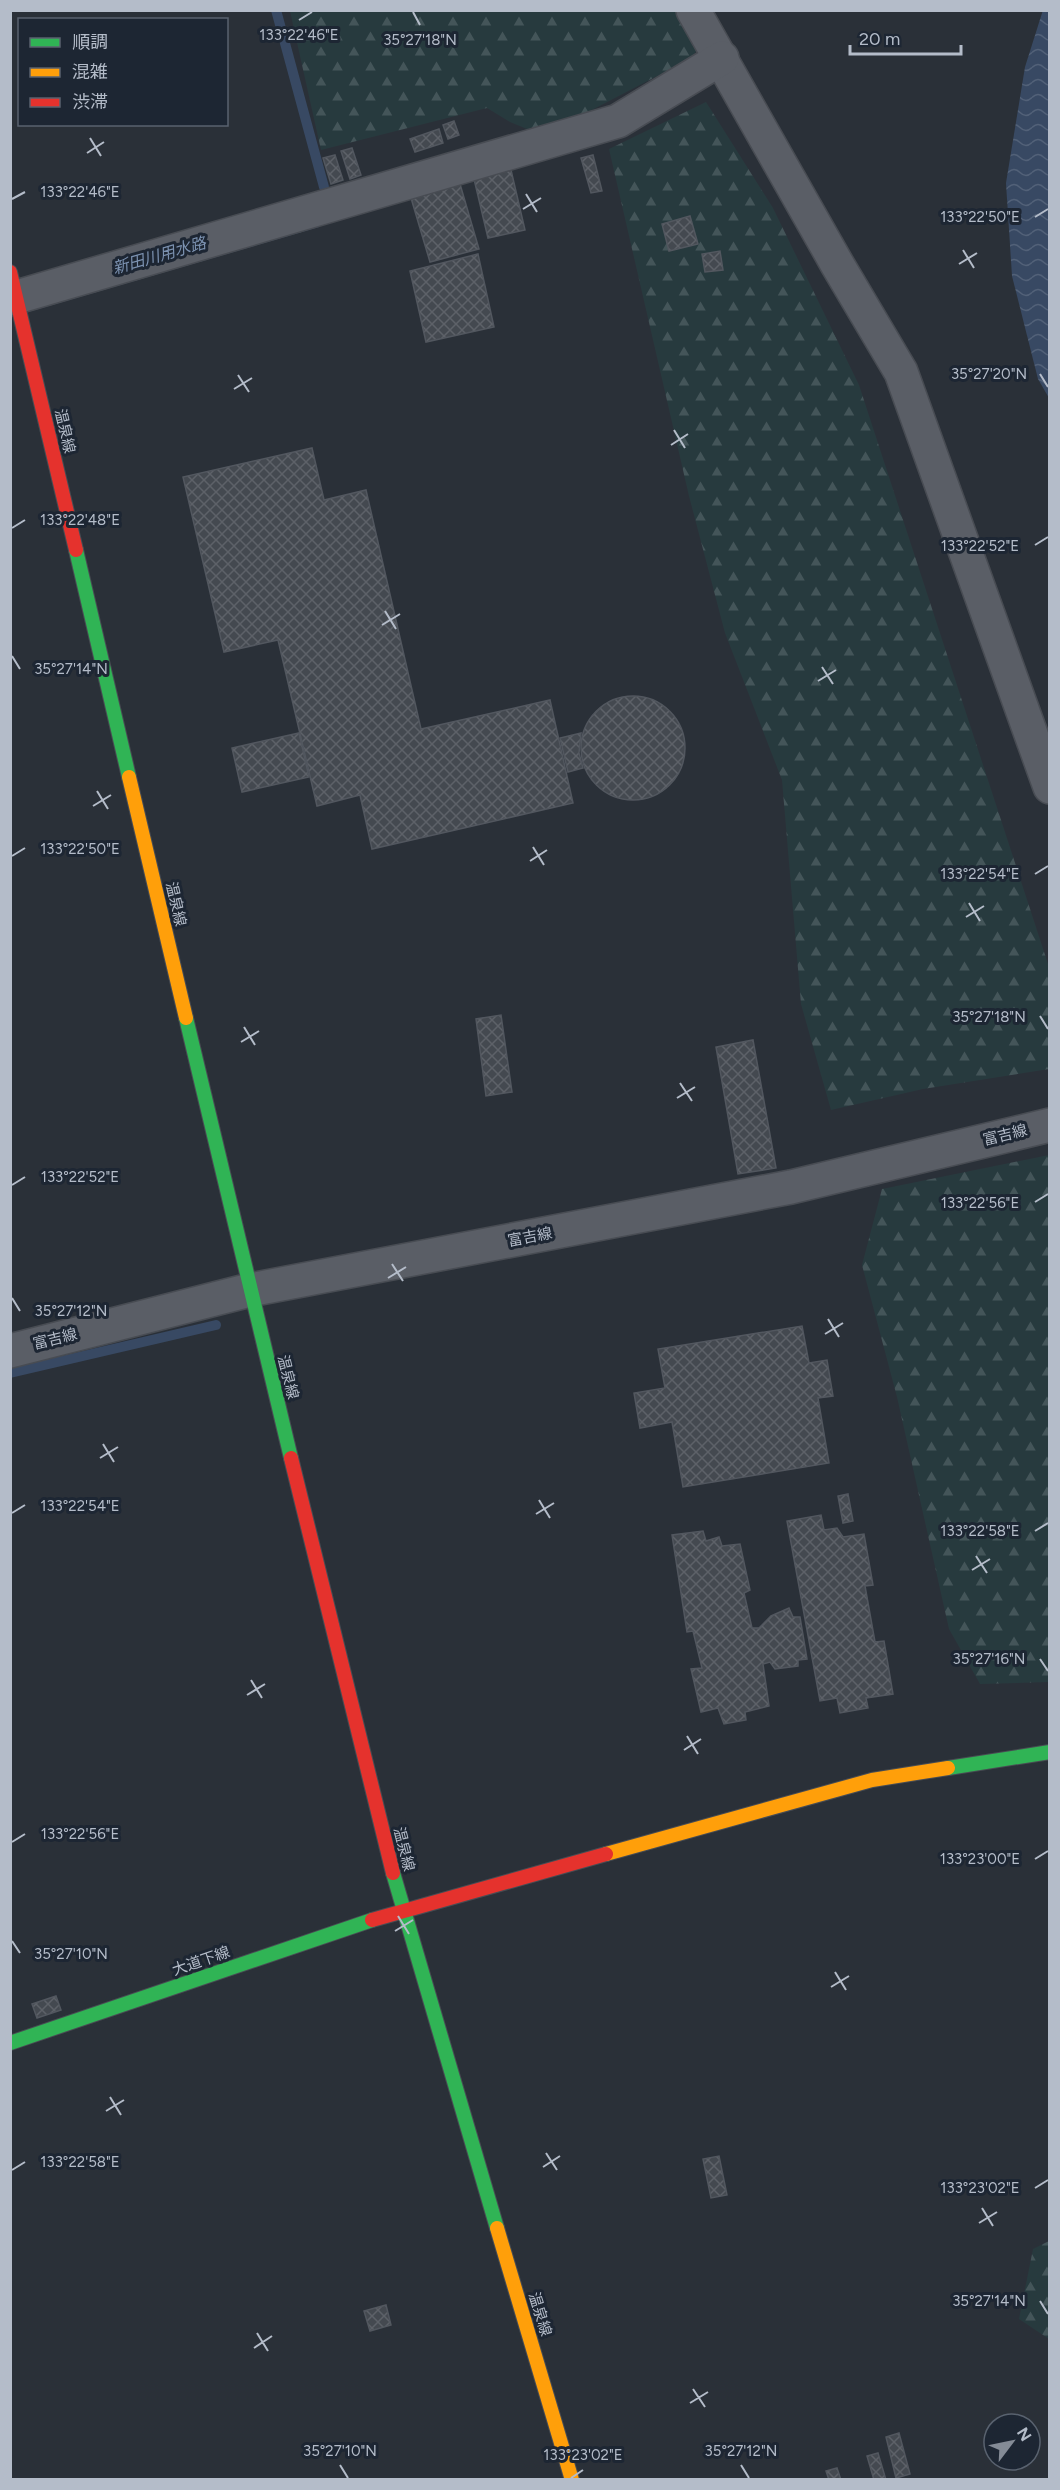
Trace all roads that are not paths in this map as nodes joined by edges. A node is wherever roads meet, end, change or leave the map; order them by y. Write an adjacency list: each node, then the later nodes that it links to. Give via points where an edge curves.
1 (693, 10): 2 (street)
2 (722, 58): 3 (street, via 618,121); 4 (street, via 901,372)
3 (12, 289): 6 (street, 温泉線)
4 (1050, 787)
5 (1050, 1125): 6 (street, 富吉線, via 791,1187)
6 (250, 1290): 7 (street, 富吉線); 9 (street, 温泉線)
7 (10, 1350)
8 (1050, 1752): 9 (street, 大道下線, via 872,1780)
9 (402, 1910): 10 (street, 大道下線); 11 (street, 温泉線)
10 (10, 2043)
11 (572, 2480)

